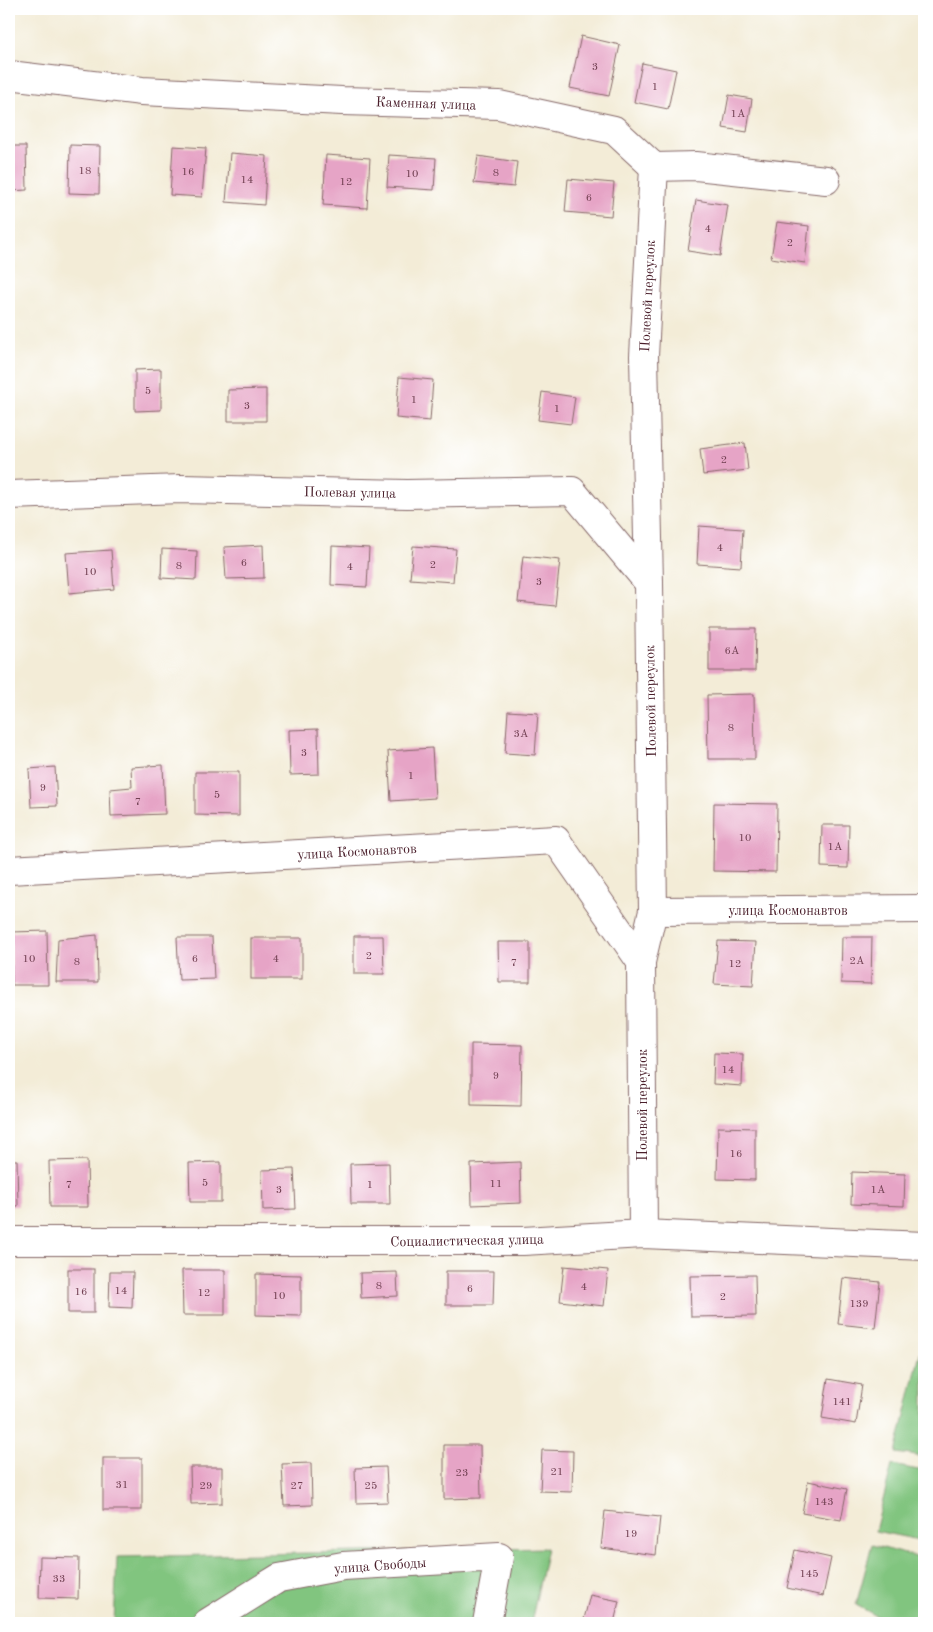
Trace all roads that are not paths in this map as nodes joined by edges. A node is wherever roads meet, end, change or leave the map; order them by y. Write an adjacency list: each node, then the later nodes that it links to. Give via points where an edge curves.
1 (9, 75): 2 (street, Каменная улица, via 142,91 499,105 614,130)
2 (654, 167): 3 (street, via 696,166); 5 (street, Полевой переулок, via 644,356)
3 (826, 180)
4 (9, 495): 5 (street, Полевая улица, via 181,489 407,494 572,491)
5 (649, 583): 8 (street, Полевой переулок)
6 (9, 870): 9 (street, улица Космонавтов, via 556,840)
7 (924, 909): 8 (street, улица Космонавтов)
8 (653, 911): 9 (street, Полевой переулок)
9 (641, 962): 10 (street, Полевой переулок)
10 (643, 1234): 11 (street, Социалистическая улица, via 523,1241); 12 (street, Социалистическая улица)
11 (9, 1241)
12 (924, 1246)
13 (207, 1623): 14 (street, улица Свободы, via 279,1578 342,1566 499,1557)
14 (487, 1623)

